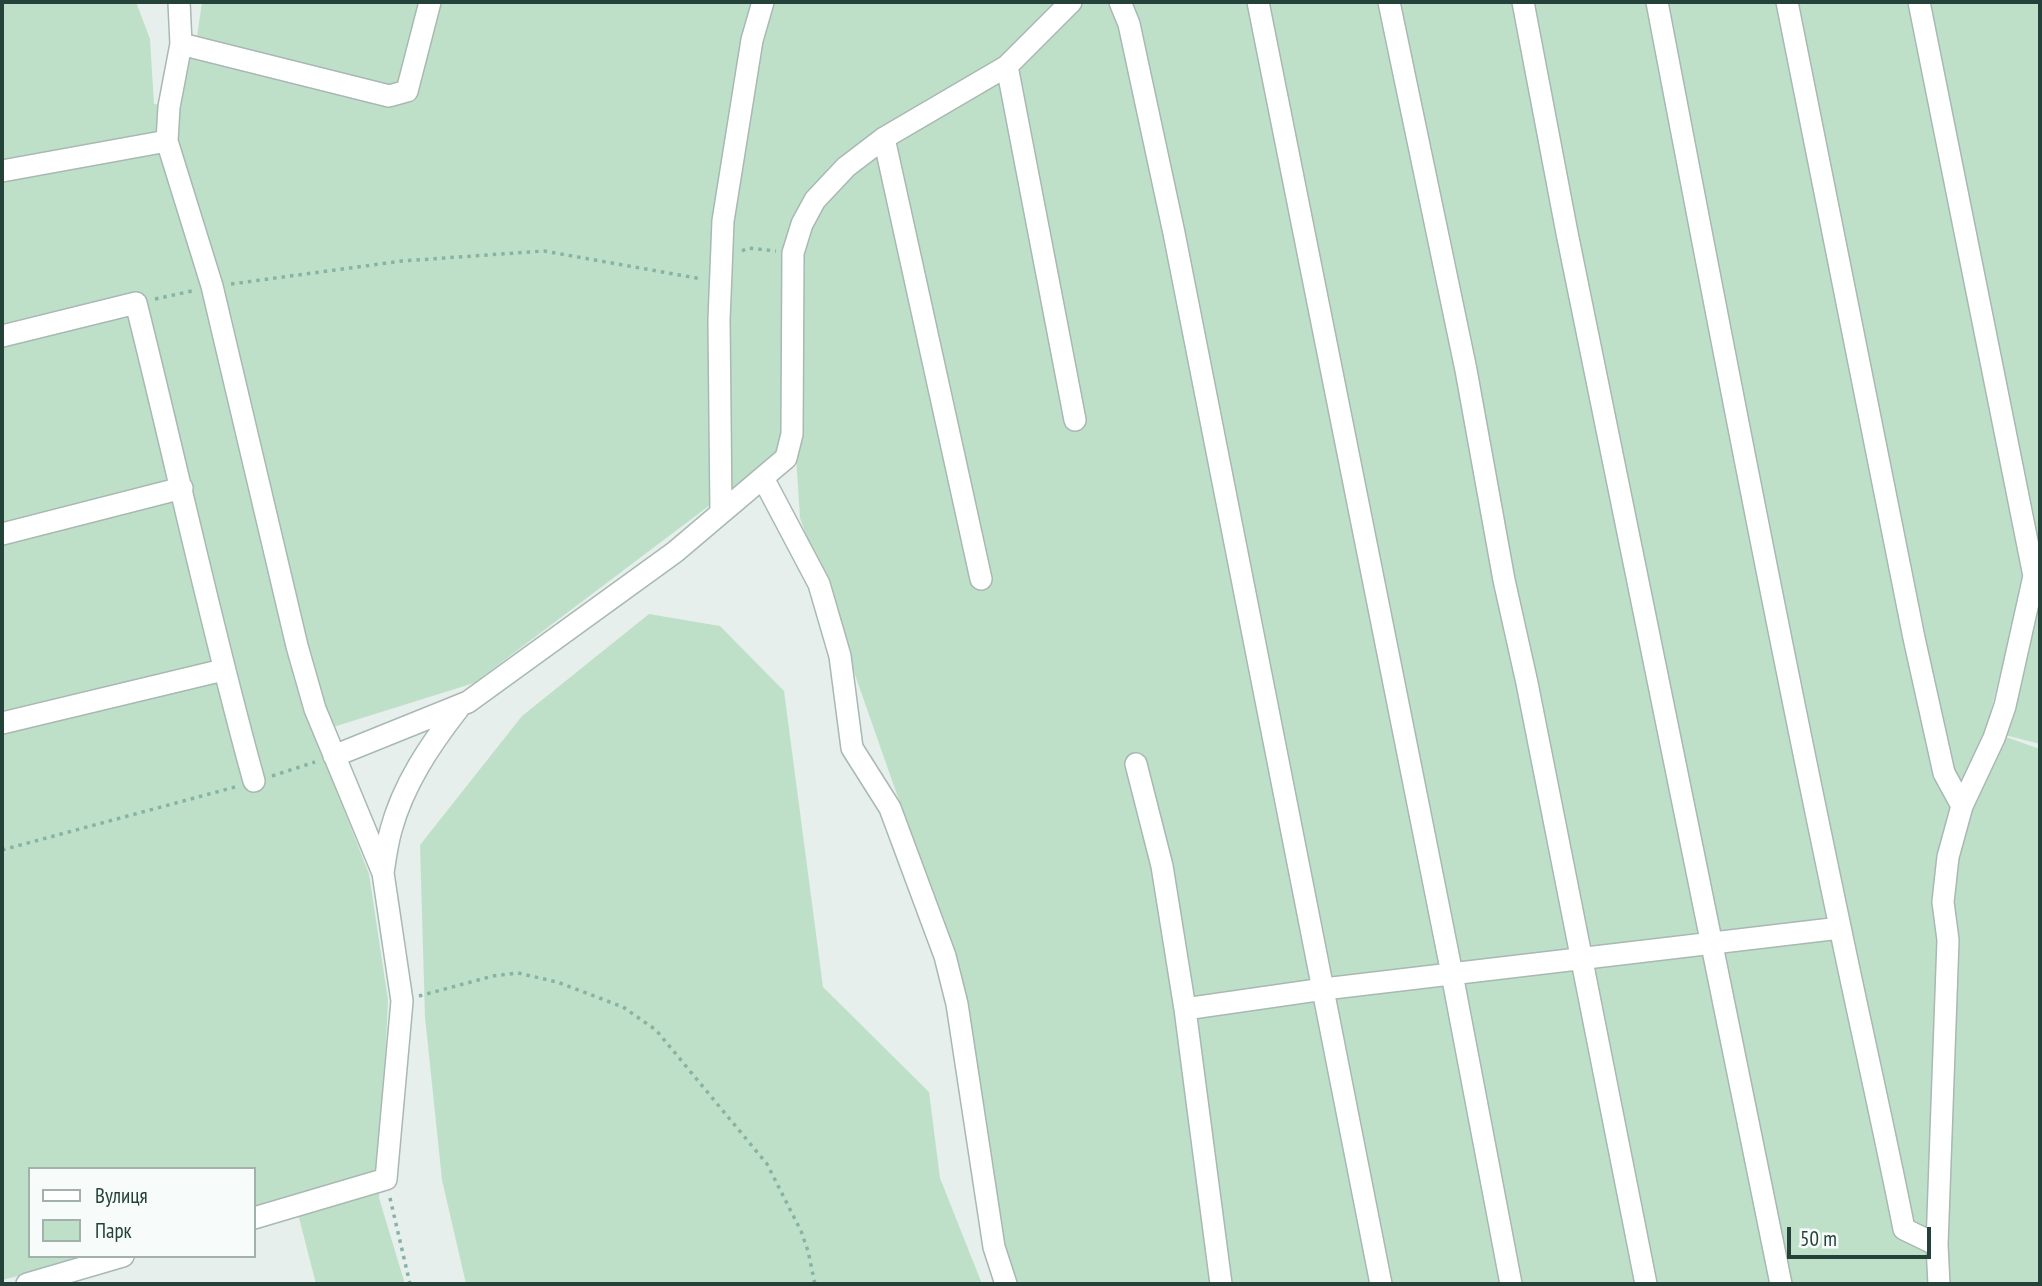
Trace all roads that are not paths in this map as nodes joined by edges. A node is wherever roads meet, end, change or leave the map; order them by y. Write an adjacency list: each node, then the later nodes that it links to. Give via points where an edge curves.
1 (179, 2): 12 (street)
2 (430, 2): 12 (street, via 407,91 389,96)
3 (763, 2): 21 (street, via 743,89 723,221)
4 (1071, 2): 13 (street)
5 (1120, 2): 37 (street, via 1129,24 1174,233)
6 (1258, 2): 36 (street)
7 (1389, 2): 35 (street)
8 (1523, 2): 34 (street)
9 (1657, 2): 33 (street)
10 (1787, 2): 31 (street, via 1914,638 1944,773)
11 (1919, 2): 23 (street)
12 (181, 44): 15 (street)
13 (1007, 66): 14 (street); 18 (street)
14 (884, 138): 19 (street, via 846,167 815,200 802,224 793,253 792,435 786,457); 24 (street)
15 (167, 141): 16 (street); 28 (street, via 212,286 297,646)
16 (2, 171)
17 (2, 336): 20 (street, via 136,303)
18 (1075, 420)
19 (763, 478): 21 (street); 43 (street, via 819,584 840,656 852,748 890,808 945,956 957,1004 994,1247)
20 (182, 488): 22 (street); 25 (street)
21 (721, 513): 26 (street, via 675,552)
22 (2, 534)
23 (2037, 570): 31 (street, via 2005,706)
24 (981, 579)
25 (223, 670): 27 (street); 30 (street)
26 (459, 707): 28 (street); 32 (street, via 433,740 402,799)
27 (2, 723)
28 (334, 756): 32 (street)
29 (1136, 764): 38 (street, via 1162,866)
30 (254, 781)
31 (1962, 806): 40 (street, via 1948,857 1943,902 1948,940)
32 (383, 873): 39 (street, via 402,1001 386,1179)
33 (1840, 928): 34 (street); 40 (street, via 1903,1229)
34 (1711, 944): 35 (street); 48 (street)
35 (1581, 958): 36 (street); 47 (street)
36 (1452, 974): 37 (street); 46 (street)
37 (1324, 989): 38 (street); 45 (street)
38 (1185, 1009): 44 (street)
39 (256, 1217)
40 (1937, 1245): 49 (street)
41 (116, 1258): 42 (street)
42 (27, 1284)
43 (1006, 1284)
44 (1221, 1284)
45 (1381, 1284)
46 (1511, 1284)
47 (1646, 1284)
48 (1781, 1284)
49 (1939, 1284)

